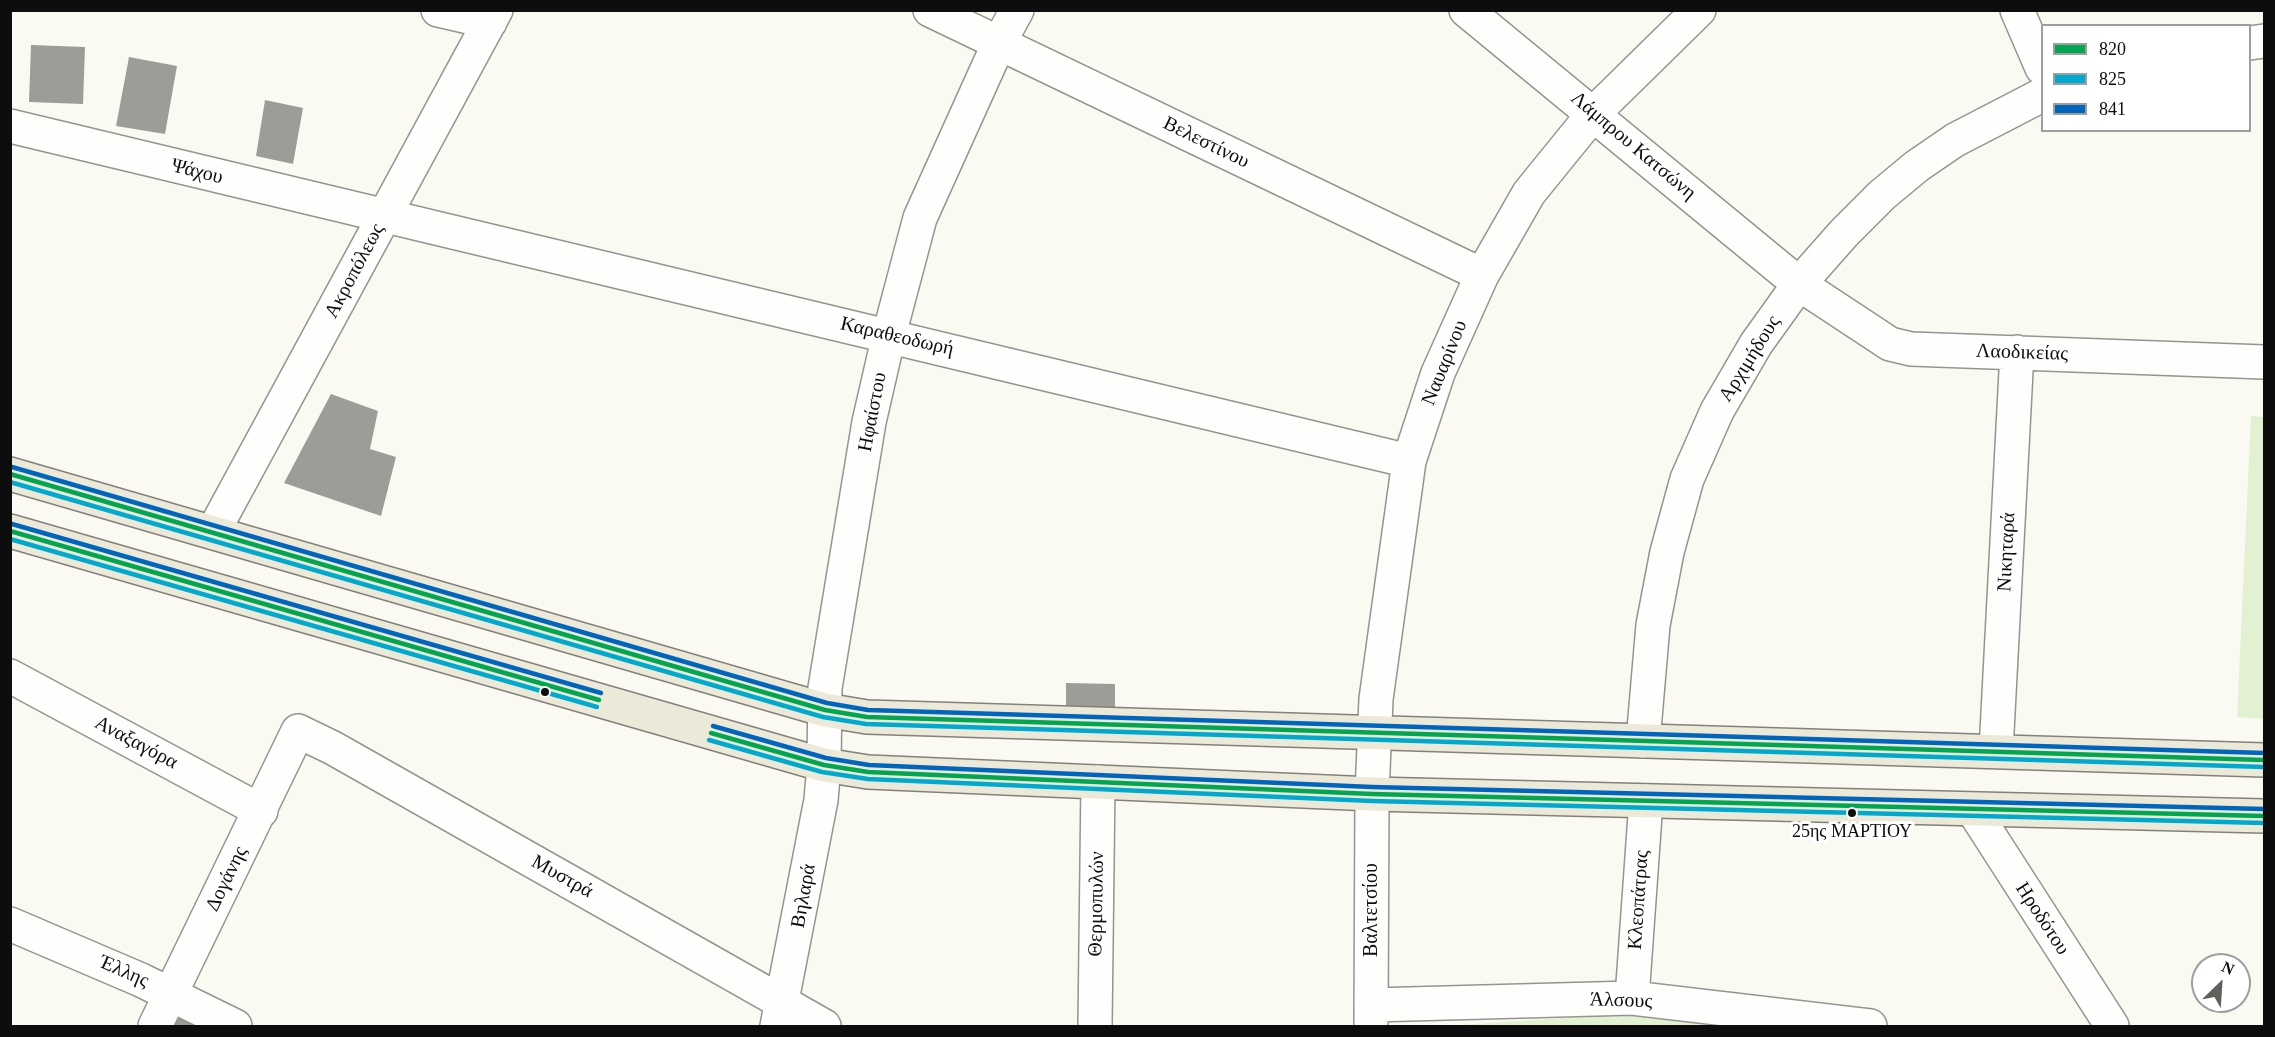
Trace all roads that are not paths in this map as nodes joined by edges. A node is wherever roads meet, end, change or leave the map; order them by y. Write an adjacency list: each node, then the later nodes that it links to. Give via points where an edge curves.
1 (438, 10): 7 (street)
2 (930, 10): 8 (street, Βελεστίνου)
3 (1017, 10): 8 (street, Ηφαίστου)
4 (1466, 10): 11 (street, Λάμπρου Κατσώνη)
5 (1699, 10): 11 (street, Ναυαρίνου)
6 (2017, 10): 9 (street)
7 (493, 16): 13 (street, Ακροπόλεως)
8 (999, 43): 14 (street, Βελεστίνου); 16 (street, Ηφαίστου, via 920,218)
9 (2041, 64)
10 (2041, 95): 15 (street, Αρχιμήδους, via 1955,140 1917,166 1844,233)
11 (1594, 113): 14 (street, Ναυαρίνου, via 1529,193); 15 (street, Λάμπρου Κατσώνη)
12 (10, 126): 13 (street, Ψάχου)
13 (384, 218): 16 (street, Καραθεοδωρή); 22 (street, Ακροπόλεως)
14 (1482, 275): 19 (street, Ναυαρίνου, via 1438,373)
15 (1799, 284): 17 (street, Λαοδικείας, via 1890,344 1911,349); 27 (street, Αρχιμήδους, via 1756,344 1717,411 1687,479 1653,625)
16 (889, 335): 19 (street, Καραθεοδωρή); 24 (street, Ηφαίστου, via 869,422 825,688)
17 (2017, 352): 18 (street, Λαοδικείας); 28 (street, Νικηταρά)
18 (2265, 362)
19 (1409, 461): 26 (street, Ναυαρίνου, via 1376,699)
20 (10, 474): 22 (main road)
21 (10, 531): 30 (main road)
22 (213, 532): 24 (main road)
23 (10, 676): 35 (street, Αναξαγόρα)
24 (825, 710): 26 (main road, via 867,717); 30 (street, Ηφαίστου)
25 (298, 731): 35 (street, Δογάνης); 40 (street, Μυστρά, via 333,748)
26 (1375, 732): 27 (main road); 32 (street, Ναυαρίνου)
27 (1643, 741): 28 (main road)
28 (1996, 752): 29 (main road)
29 (2265, 760)
30 (824, 765): 31 (main road, via 868,772); 40 (street, Βηλαρά)
31 (1098, 782): 32 (main road); 45 (street, Θερμοπυλών)
32 (1372, 794): 33 (main road); 41 (street, Βαλτετσίου)
33 (1646, 801): 34 (main road); 39 (street, Κλεοπάτρας)
34 (1973, 810): 36 (main road); 47 (street, Ηροδότου)
35 (261, 811): 38 (street, Δογάνης)
36 (2265, 816)
37 (10, 924): 38 (street, Έλλης)
38 (170, 993): 42 (street, Δογάνης); 43 (street, Έλλης)
39 (1632, 998): 41 (street, Άλσους); 46 (street, Άλσους)
40 (781, 1015): 44 (street, Μυστρά)
41 (1371, 1016)
42 (155, 1026)
43 (235, 1026)
44 (824, 1026)
45 (1095, 1026)
46 (1870, 1026)
47 (2112, 1026)

